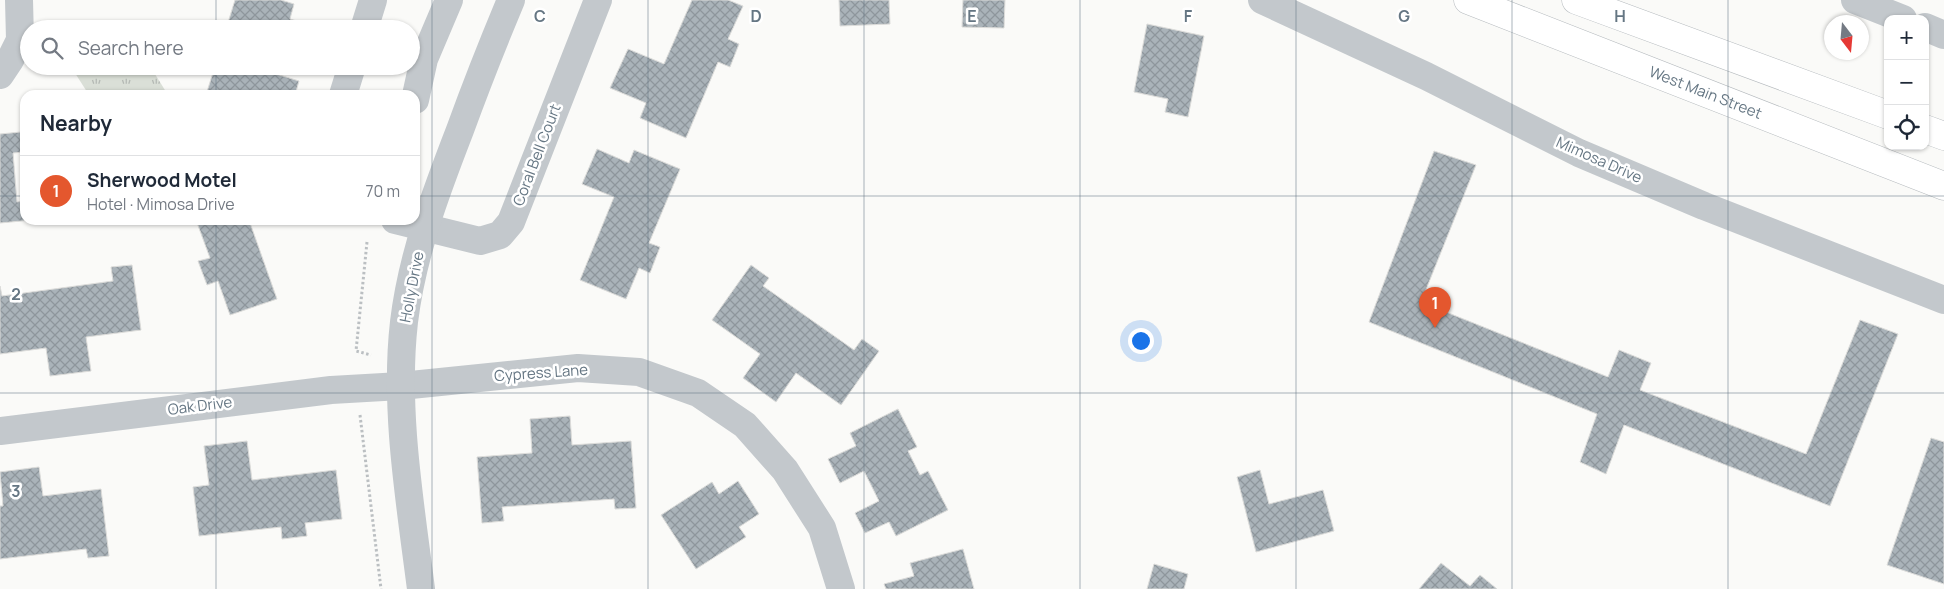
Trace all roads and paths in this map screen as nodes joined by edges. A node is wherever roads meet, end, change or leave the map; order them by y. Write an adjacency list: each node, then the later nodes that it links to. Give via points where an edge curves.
1 (19, 0): 14 (street, via 20,40)
2 (373, 0): 11 (street)
3 (449, 0): 17 (street, via 424,59)
4 (511, 0): 22 (street, Holly Drive, via 440,182)
5 (598, 0): 22 (street, Coral Bell Court, via 511,222 500,235 480,240)
6 (1262, 0): 25 (street, Mimosa Drive, via 1426,76 1579,153)
7 (1468, 0): 21 (main road, West Main Street)
8 (1576, 0): 18 (main road)
9 (1855, 0): 10 (street)
10 (1893, 15)
11 (367, 20)
12 (1929, 28): 13 (street)
13 (1944, 34)
14 (0, 75)
15 (349, 75): 16 (street)
16 (345, 90)
17 (417, 90)
18 (1884, 114)
19 (1929, 130): 20 (main road)
20 (1944, 136)
21 (1944, 186)
22 (420, 216)
23 (419, 225): 27 (street, Holly Drive, via 404,323)
24 (368, 242): 26 (path, via 356,351)
25 (1944, 300)
26 (371, 355)
27 (401, 386): 29 (street, Oak Drive, via 331,390); 31 (street, Holly Drive, via 406,469); 32 (street, Cypress Lane, via 578,368 639,372 698,393 745,425 785,470 822,528)
28 (368, 412): 30 (path, via 360,414)
29 (0, 431)
30 (381, 589)
31 (421, 589)
32 (841, 589)

